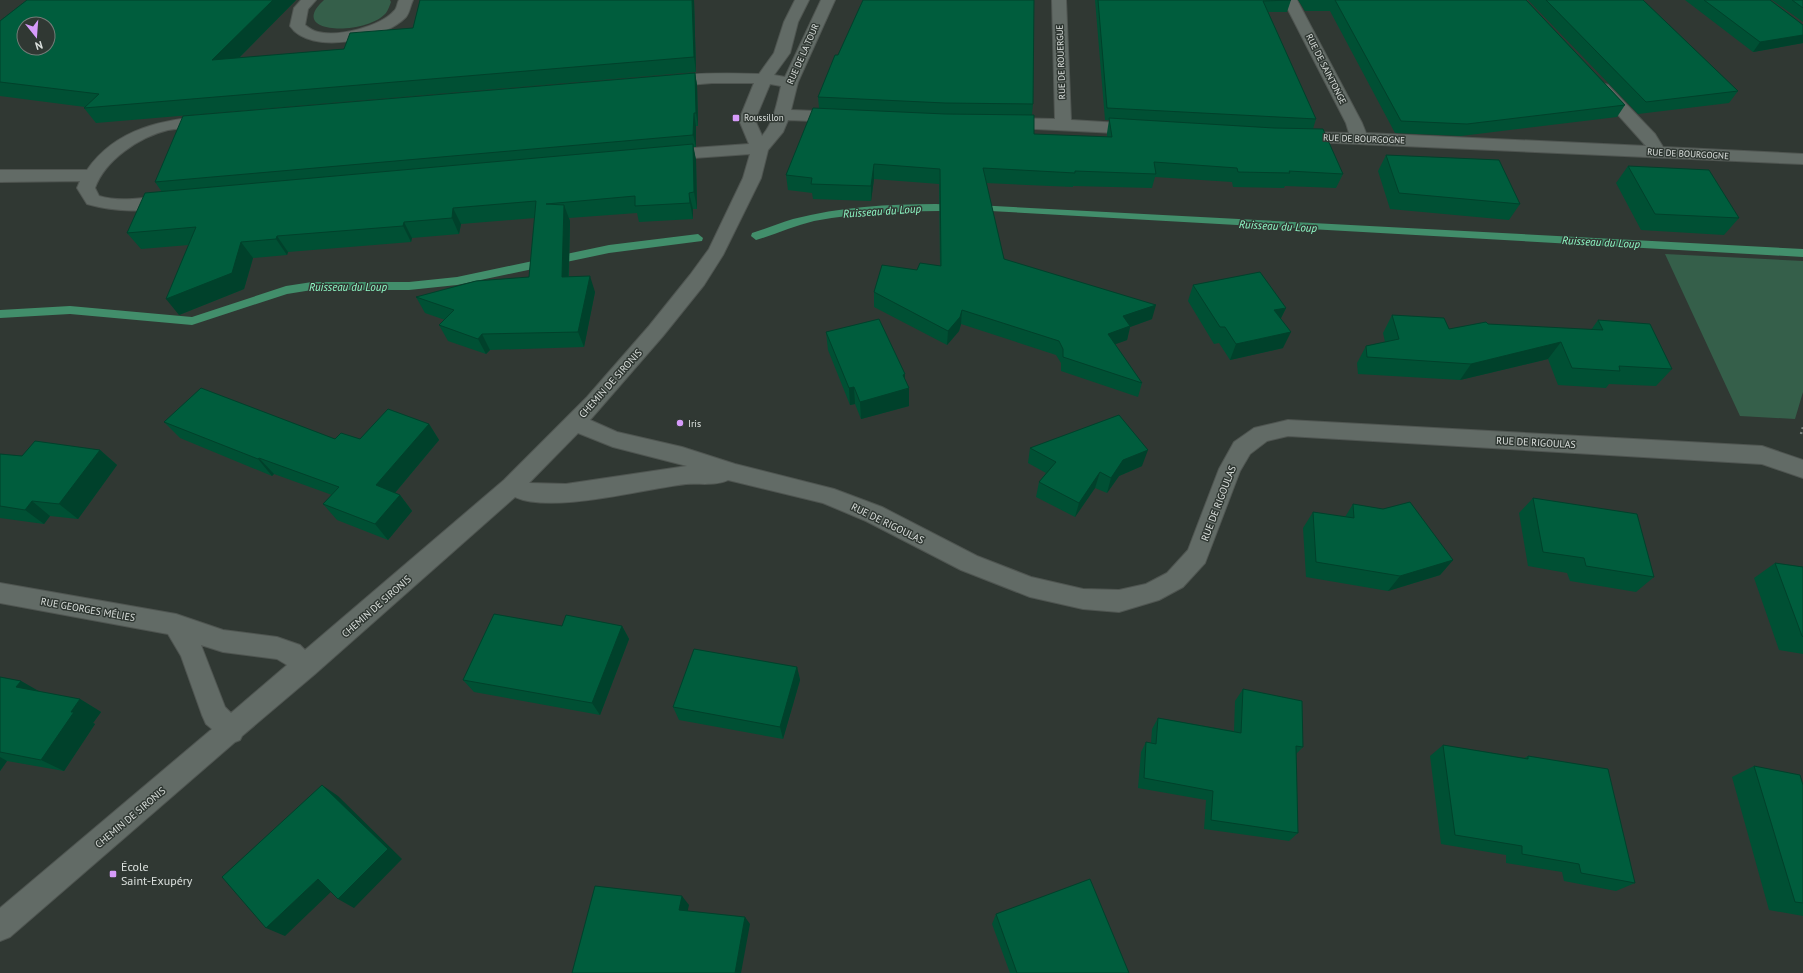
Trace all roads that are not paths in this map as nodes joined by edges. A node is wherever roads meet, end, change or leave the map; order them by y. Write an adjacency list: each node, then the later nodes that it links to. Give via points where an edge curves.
1 (309, 0): 2 (street, via 301,8 297,26 314,36 331,37 357,35 379,29 402,12)
2 (406, 0)
3 (802, 0): 7 (street, RUE DE LA TOUR, via 791,22 782,53)
4 (828, 0): 9 (street, RUE DE LA TOUR)
5 (1059, 0): 15 (street, RUE DE ROUERGUE)
6 (1290, 0): 18 (street, RUE DE SAINTONGE, via 1354,123)
7 (764, 78): 9 (street); 10 (street, via 718,77); 19 (street, RUE DE LA TOUR, via 747,120)
8 (1594, 80): 20 (street, via 1649,138)
9 (790, 82): 11 (street, RUE DE LA TOUR)
10 (646, 84)
11 (782, 115): 12 (street); 19 (street, RUE DE LA TOUR, via 775,132)
12 (855, 118)
13 (224, 120): 23 (street, via 169,124 147,130 127,140)
14 (991, 123): 15 (street)
15 (1063, 124): 16 (street)
16 (1151, 130)
17 (1284, 137): 18 (street, RUE DE BOURGOGNE)
18 (1359, 138): 20 (street, RUE DE BOURGOGNE)
19 (760, 149): 21 (street); 26 (street, RUE DE LA TOUR, via 752,178)
20 (1658, 152): 22 (street, RUE DE BOURGOGNE)
21 (652, 157)
22 (1803, 159)
23 (90, 175): 24 (street); 25 (street, via 86,188 93,200 104,204 124,205)
24 (0, 176)
25 (187, 199)
26 (717, 250): 27 (street, CHEMIN DE SIRONIS, via 697,280 656,331)
27 (575, 422): 29 (street, RUE DE RIGOULAS, via 613,439 682,456); 30 (street, CHEMIN DE SIRONIS)
28 (1803, 469): 29 (street, RUE DE RIGOULAS, via 1762,455 1288,428 1261,434 1242,448 1230,469 1197,556 1175,580 1151,593 1119,601 1082,599 1030,587 969,563 874,514 826,495)
29 (735, 473): 30 (street, RUE DE RIGOULAS, via 687,475 566,493 528,493)
30 (512, 486): 33 (street, CHEMIN DE SIRONIS)
31 (0, 593): 32 (street, RUE GEORGES MÉLIES)
32 (176, 625): 33 (street, RUE GEORGES MÉLIES, via 223,641 278,648); 34 (street, via 192,651 216,715)
33 (306, 666): 34 (street, CHEMIN DE SIRONIS)
34 (231, 731): 35 (street, CHEMIN DE SIRONIS)
35 (0, 927)

